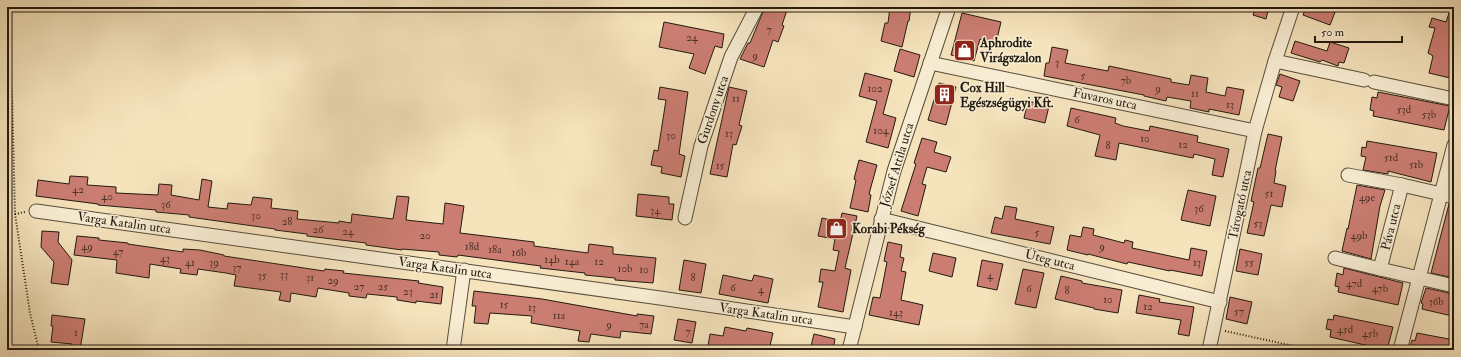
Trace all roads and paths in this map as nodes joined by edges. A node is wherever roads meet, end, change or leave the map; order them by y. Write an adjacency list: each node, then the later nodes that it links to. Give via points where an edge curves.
1 (757, 7): 14 (street, Gurdony utca, via 731,58 701,146)
2 (949, 7): 6 (street, József Attila utca)
3 (1293, 7): 5 (street, Tárogató utca)
4 (7, 55): 24 (path, via 12,93 15,220 30,313)
5 (1275, 60): 7 (street); 8 (street, Tárogató utca)
6 (930, 63): 8 (street, Fuvaros utca); 15 (street, József Attila utca, via 896,164)
7 (1454, 99)
8 (1256, 131): 21 (street, Tárogató utca)
9 (1454, 145): 12 (street)
10 (1348, 175): 11 (street, Páva utca)
11 (1402, 185): 12 (street, Páva utca); 17 (street, Páva utca)
12 (1448, 196): 19 (street)
13 (36, 211): 18 (street, Varga Katalin utca)
14 (685, 218)
15 (881, 219): 21 (street, Üteg utca); 22 (street, József Attila utca)
16 (1335, 258): 17 (street, Páva utca)
17 (1380, 269): 19 (street, Páva utca)
18 (464, 270): 22 (street, Varga Katalin utca); 25 (street)
19 (1418, 277): 20 (street, Páva utca); 29 (street)
20 (1454, 286)
21 (1220, 302): 23 (street, Tárogató utca)
22 (854, 327): 26 (street, József Attila utca)
23 (1214, 329): 27 (street, Tárogató utca); 28 (path)
24 (39, 350)
25 (453, 350)
26 (849, 350)
27 (1209, 350)
28 (1312, 350)
29 (1400, 350)

